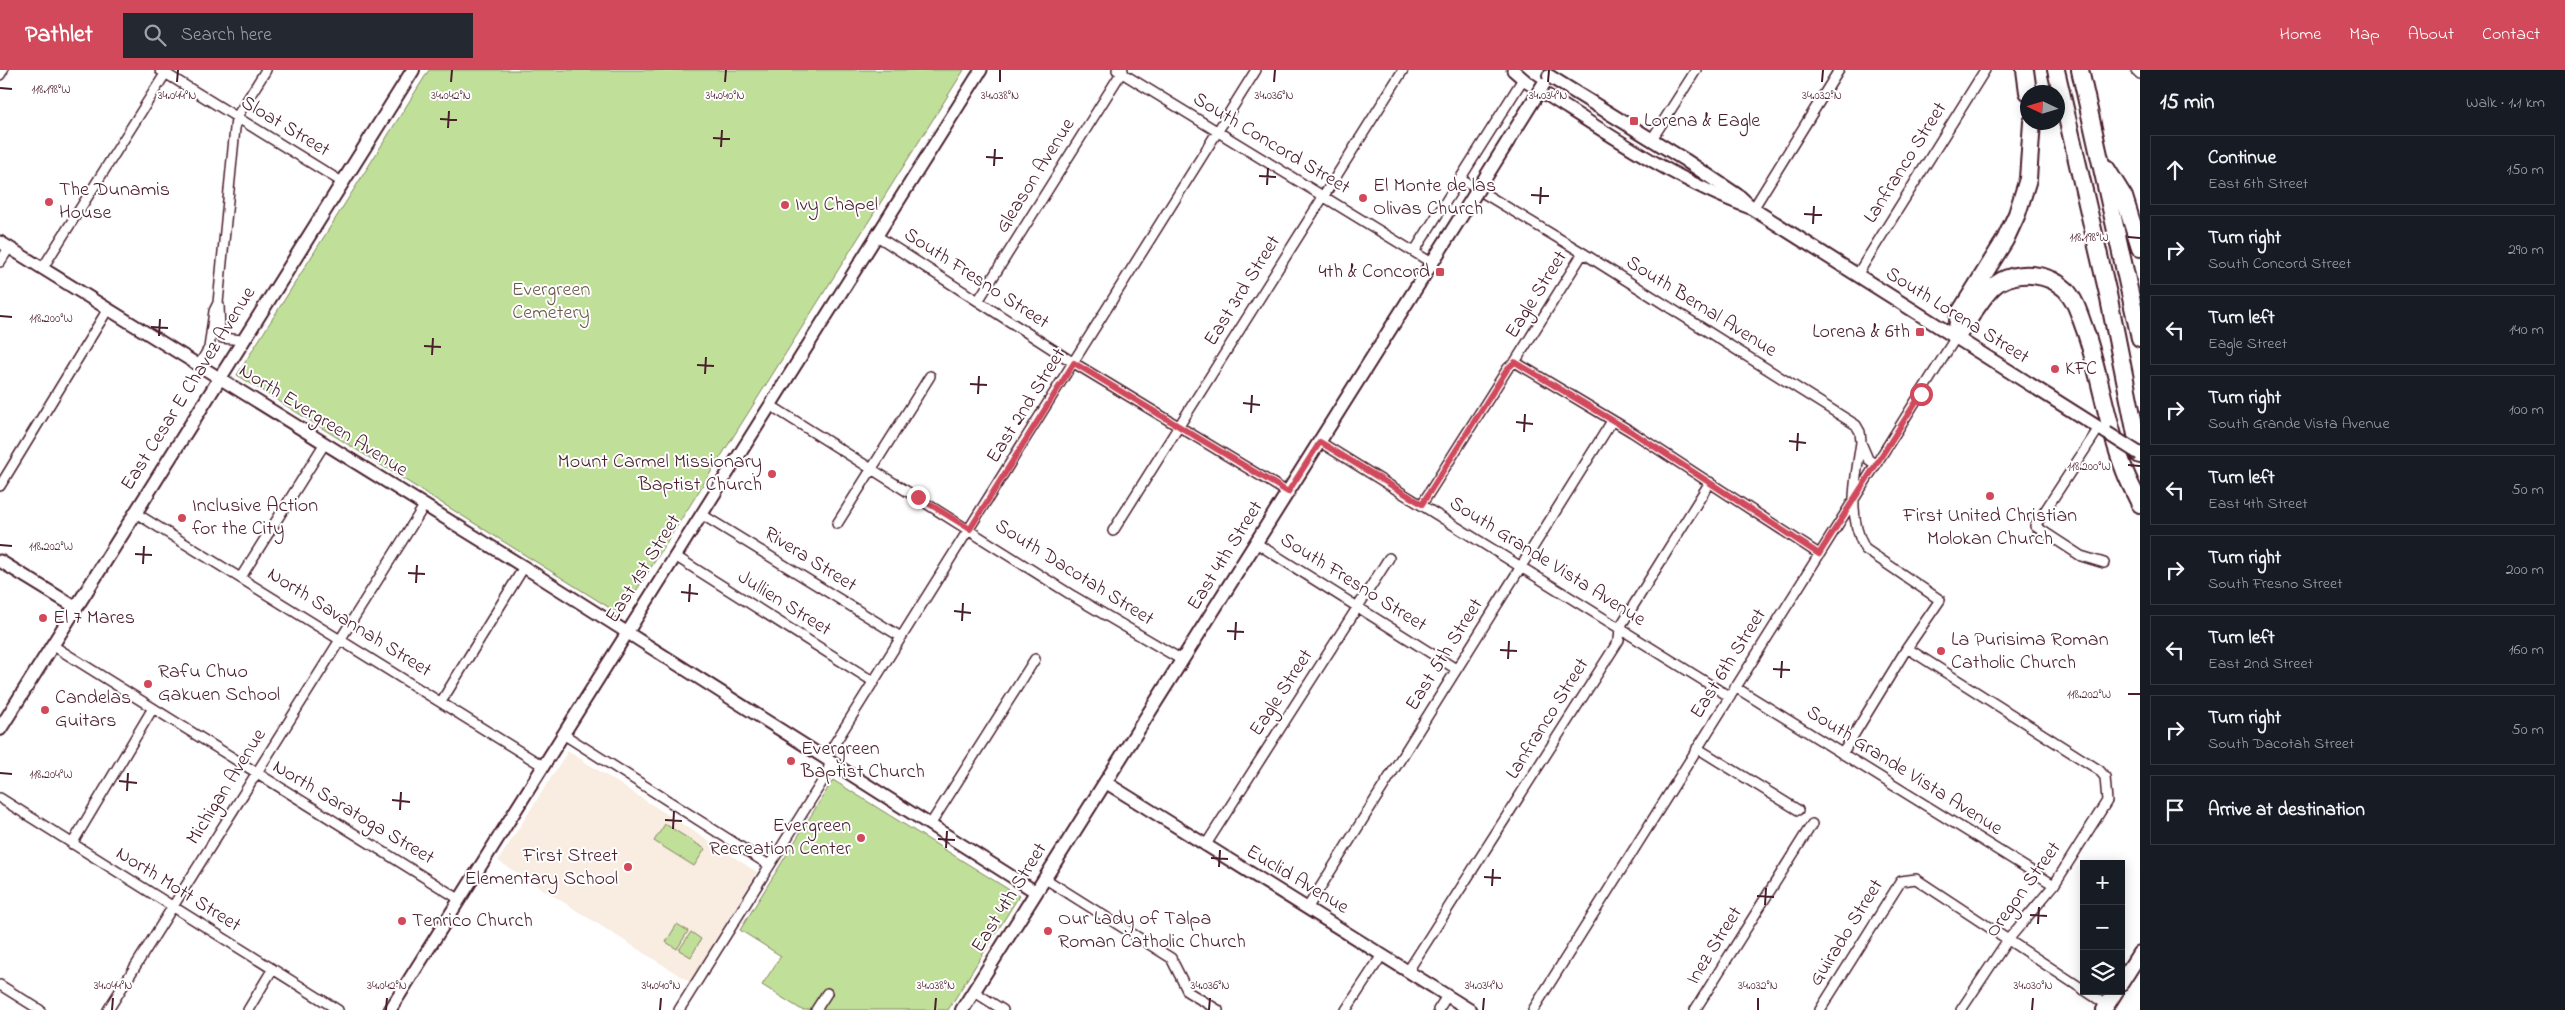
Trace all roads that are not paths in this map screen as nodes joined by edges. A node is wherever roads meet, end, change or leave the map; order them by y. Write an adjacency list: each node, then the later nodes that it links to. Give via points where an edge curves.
1 (3, 70): 17 (street)
2 (266, 70): 22 (street)
3 (413, 70): 28 (main road, East Cesar E Chavez Avenue)
4 (1256, 70): 24 (street, East 2nd Street)
5 (1403, 70): 29 (street, East 3rd Street)
6 (1513, 70): 20 (street, South Lorena Street)
7 (1696, 70): 25 (street)
8 (1840, 70): 30 (street)
9 (1984, 70): 39 (street, Lanfranco Street)
10 (2025, 70): 21 (highway)
11 (2056, 70): 58 (highway, via 2108,294)
12 (2080, 70): 26 (highway)
13 (2136, 70): 18 (street)
14 (981, 71): 31 (street, East 1st Street)
15 (1121, 71): 24 (street, South Concord Street); 40 (street, Gleason Avenue)
16 (162, 72): 22 (street, Sloat Street); 38 (street)
17 (0, 74)
18 (2140, 74)
19 (1548, 77): 25 (main road, South Lorena Street); 37 (main road, East 4th Street, bridge)
20 (1523, 79): 27 (street); 30 (street, South Lorena Street, via 1658,165 1721,198)
21 (2027, 85)
22 (236, 118): 28 (street, Sloat Street); 41 (street)
23 (2031, 130): 43 (highway, via 2028,179 2017,214 2005,240 1959,314)
24 (1216, 132): 29 (street, South Concord Street); 47 (street, East 2nd Street)
25 (1652, 139): 30 (main road, South Lorena Street, via 1740,197)
26 (2099, 155): 33 (highway, via 2124,197); 44 (highway)
27 (1460, 179): 34 (street); 35 (street, South Bernal Avenue)
28 (342, 182): 45 (main road, East Cesar E Chavez Avenue)
29 (1324, 196): 34 (street, South Concord Street); 53 (street, East 3rd Street)
30 (1753, 210): 39 (main road, South Lorena Street)
31 (877, 236): 40 (street, South Fresno Street); 51 (street, East 1st Street)
32 (4, 245): 36 (street); 38 (street, North Evergreen Avenue)
33 (2140, 248)
34 (1414, 252): 37 (street, South Concord Street)
35 (1583, 253): 46 (street, Eagle Street); 56 (street, South Bernal Avenue, via 1856,425)
36 (0, 262)
37 (1432, 263): 55 (main road, East 4th Street)
38 (42, 269): 42 (street, North Evergreen Avenue)
39 (1857, 275): 43 (main road, South Lorena Street)
40 (978, 301): 47 (street, South Fresno Street)
41 (218, 303): 45 (street, via 222,338); 48 (street, via 209,348)
42 (108, 309): 48 (street, North Evergreen Avenue); 62 (street)
43 (1956, 337): 54 (main road, South Lorena Street); 59 (street, East 6th Street); 66 (highway, via 2000,282 2032,274 2049,279 2065,290 2077,309 2091,346 2122,465)
44 (2140, 338)
45 (242, 340): 50 (main road, East Cesar E Chavez Avenue)
46 (1515, 362): 52 (street); 65 (street, Eagle Street, via 1508,368)
47 (1074, 363): 53 (street, South Fresno Street); 71 (street, East 2nd Street)
48 (199, 365): 50 (street, North Evergreen Avenue)
49 (930, 376): 60 (street)
50 (218, 378): 57 (street, North Evergreen Avenue); 68 (main road, East Cesar E Chavez Avenue)
51 (770, 405): 60 (street, South Dacotah Street); 69 (street, East 1st Street)
52 (1612, 420): 61 (street); 79 (street, East 5th Street)
53 (1180, 426): 63 (street, South Fresno Street); 72 (street, East 3rd Street)
54 (2103, 430): 58 (main road, South Lorena Street, bridge); 78 (street, via 2036,526 2081,556)
55 (1320, 442): 63 (main road, East 4th Street); 65 (street, South Grande Vista Avenue)
56 (1861, 442): 59 (street, South Bernal Avenue, via 1868,459); 64 (street)
57 (324, 443): 67 (street, North Evergreen Avenue); 81 (street)
58 (2140, 454)
59 (1876, 465): 64 (street, East 6th Street)
60 (873, 469): 70 (street); 71 (street, South Dacotah Street)
61 (1710, 482): 74 (street); 84 (street, Lanfranco Street)
62 (0, 486)
63 (1288, 492): 73 (main road, East 4th Street)
64 (1853, 502): 74 (street, East 6th Street); 89 (street, via 1853,516 1865,548 1940,600)
65 (1422, 504): 79 (street, South Grande Vista Avenue)
66 (2140, 504)
67 (424, 506): 80 (street, North Evergreen Avenue); 87 (street, Michigan Avenue)
68 (134, 512): 81 (street, North Savannah Street); 82 (main road, East Cesar E Chavez Avenue)
69 (701, 514): 75 (street, East 1st Street); 86 (street, Rivera Street)
70 (836, 524)
71 (970, 529): 86 (street, East 2nd Street); 91 (street, South Dacotah Street, via 1073,596)
72 (1113, 531)
73 (1256, 543): 83 (street, South Fresno Street); 91 (main road, East 4th Street)
74 (1819, 554): 94 (street, East 6th Street)
75 (675, 556): 85 (street, East 1st Street); 93 (street, Jullien Street)
76 (1388, 558): 83 (street, Eagle Street)
77 (0, 560): 82 (street)
78 (2104, 562)
79 (1522, 565): 84 (street, South Grande Vista Avenue); 92 (street, East 5th Street)
80 (524, 567): 85 (street, North Evergreen Avenue); 96 (street)
81 (241, 577): 87 (street, North Savannah Street)
82 (75, 607): 88 (main road, East Cesar E Chavez Avenue)
83 (1357, 608): 92 (street, South Fresno Street); 111 (street, Eagle Street)
84 (1620, 627): 95 (street, South Grande Vista Avenue); 123 (street, Lanfranco Street, via 1619,640)
85 (626, 633): 99 (street, East 1st Street); 102 (street, North Evergreen Avenue)
86 (901, 637): 93 (street, East 2nd Street)
87 (338, 640): 96 (street, North Savannah Street); 104 (street, Michigan Avenue)
88 (52, 645): 97 (street, North Saratoga Street); 98 (main road, East Cesar E Chavez Avenue)
89 (1907, 648): 101 (street); 114 (street, Oregon Street, via 2099,770 2105,777 2107,801)
90 (1035, 659): 109 (street)
91 (1182, 660): 105 (main road, East 4th Street)
92 (1456, 669): 118 (street, East 5th Street)
93 (874, 682): 102 (street, East 2nd Street)
94 (1735, 687): 95 (street, East 6th Street); 101 (street, South Grande Vista Avenue)
95 (1730, 697): 100 (street, East 6th Street)
96 (441, 702): 103 (street, North Savannah Street)
97 (153, 708): 104 (street, North Saratoga Street); 110 (street)
98 (0, 729)
99 (563, 734): 103 (street, East 1st Street); 112 (street)
100 (1697, 748): 107 (street); 146 (street, East 6th Street)
101 (1842, 754): 114 (street, South Grande Vista Avenue)
102 (827, 760): 109 (street, North Evergreen Avenue); 112 (street, East 2nd Street, via 827,774)
103 (543, 766): 116 (street, East 1st Street)
104 (256, 775): 116 (street, North Saratoga Street); 117 (street, Michigan Avenue)
105 (1105, 782): 111 (street, Euclid Avenue); 113 (main road, East 4th Street)
106 (0, 798): 110 (street, North Mott Street)
107 (1798, 810)
108 (1812, 824): 147 (street, Inez Street)
109 (930, 825): 115 (street, North Evergreen Avenue)
110 (72, 844): 117 (street, North Mott Street)
111 (1205, 846): 118 (street, Euclid Avenue)
112 (768, 865): 138 (street, East 2nd Street)
113 (1044, 878): 115 (main road, East 4th Street); 142 (street, via 1171,958 1188,992)
114 (2054, 885): 119 (street, Oregon Street)
115 (1036, 892): 127 (main road, East 4th Street)
116 (459, 899): 137 (street, East 1st Street)
117 (172, 907): 122 (street, North Mott Street); 134 (street, Michigan Avenue)
118 (1308, 907): 121 (street, Euclid Avenue)
119 (2007, 941): 126 (street); 148 (street, Guirado Street, via 1916,879 1901,880); 149 (street, Oregon Street)
120 (2140, 953): 124 (main road)
121 (1382, 955): 123 (street, Euclid Avenue); 143 (street)
122 (272, 970): 135 (street); 136 (street, North Mott Street)
123 (1408, 971): 131 (street, Euclid Avenue)
124 (2125, 977)
125 (0, 985): 133 (street)
126 (2080, 987)
127 (974, 991): 140 (main road, East 4th Street); 141 (street)
128 (827, 993): 139 (street)
129 (2091, 995): 132 (street)
130 (2114, 995): 132 (main road)
131 (1447, 996): 144 (street); 145 (street, Euclid Avenue)
132 (2106, 1007)
133 (40, 1010)
134 (108, 1010)
135 (248, 1010)
136 (338, 1010)
137 (390, 1010)
138 (679, 1010)
139 (816, 1010)
140 (962, 1010)
141 (1003, 1010)
142 (1218, 1010)
143 (1346, 1010)
144 (1438, 1010)
145 (1470, 1010)
146 (1533, 1010)
147 (1695, 1010)
148 (1820, 1010)
149 (1961, 1010)

